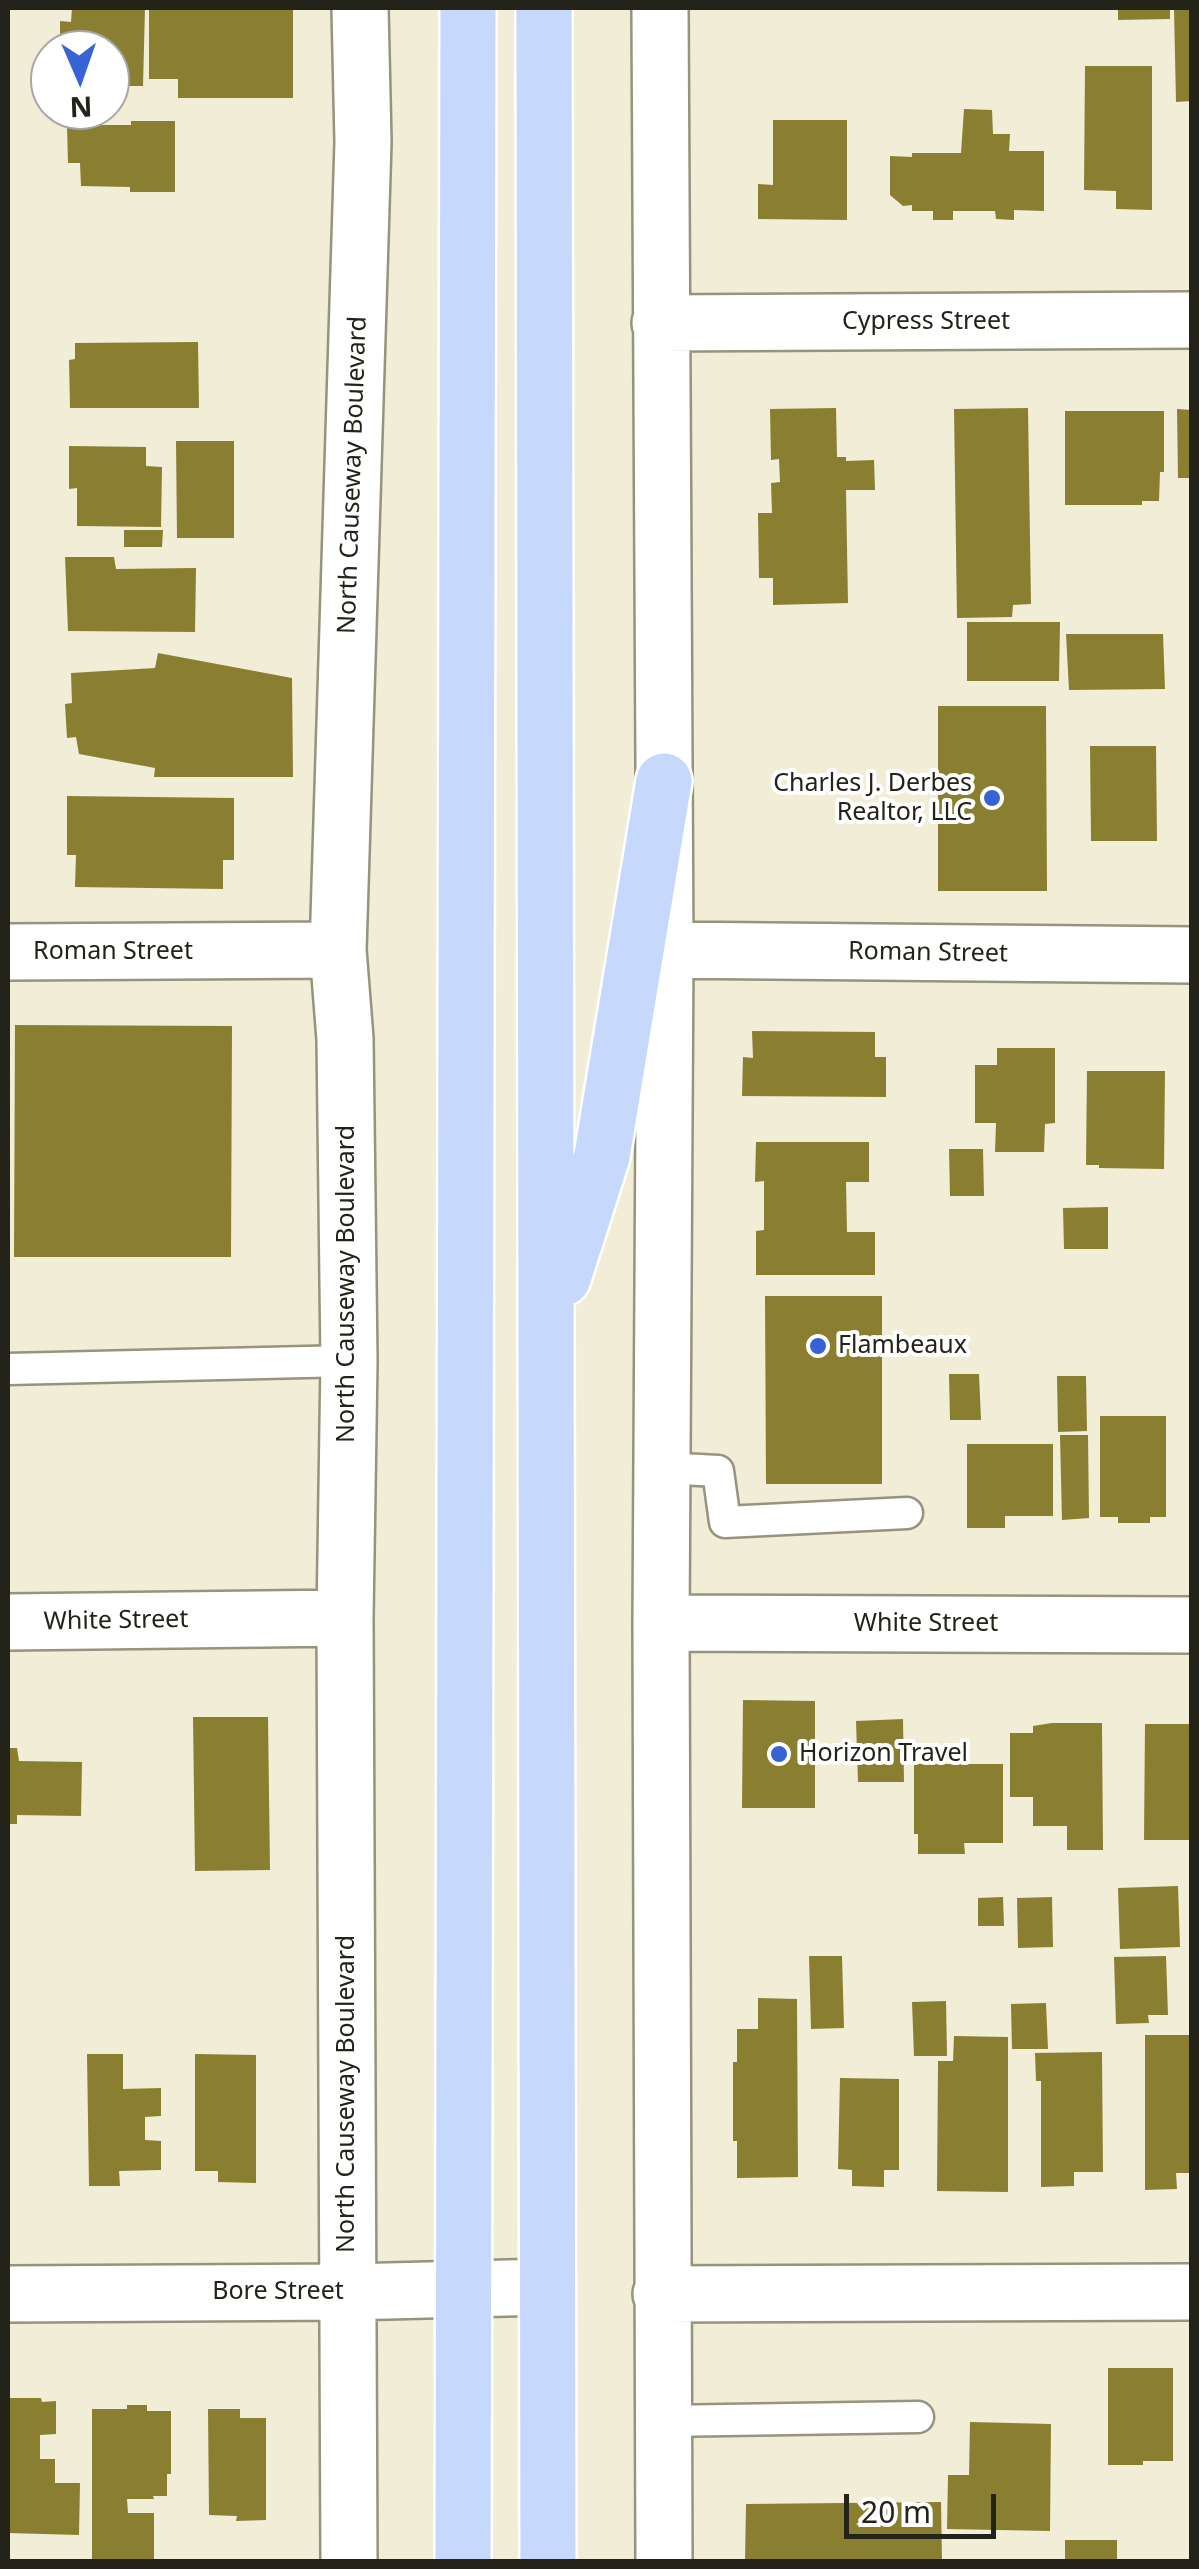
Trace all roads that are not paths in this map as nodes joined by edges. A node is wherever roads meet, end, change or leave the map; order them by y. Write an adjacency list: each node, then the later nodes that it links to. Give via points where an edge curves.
1 (360, 8): 10 (street, North Causeway Boulevard, via 361,198)
2 (460, 8): 6 (highway)
3 (468, 8): 6 (highway)
4 (546, 8): 14 (highway)
5 (660, 8): 8 (street)
6 (468, 84): 24 (highway)
7 (1192, 320): 8 (street, Cypress Street)
8 (660, 323): 9 (street)
9 (664, 781): 11 (street); 14 (highway, via 602,1156)
10 (338, 950): 12 (street, Roman Street); 15 (street, North Causeway Boulevard)
11 (665, 950): 13 (street, Roman Street); 17 (street)
12 (8, 952)
13 (1192, 956)
14 (547, 1328): 23 (highway)
15 (349, 1361): 16 (lane); 19 (street, North Causeway Boulevard)
16 (8, 1369)
17 (662, 1468): 18 (lane, via 718,1471 725,1522); 21 (street)
18 (907, 1513)
19 (345, 1618): 20 (street, White Street); 25 (street, North Causeway Boulevard)
20 (8, 1622)
21 (661, 1623): 22 (street, White Street); 28 (street)
22 (1192, 1625)
23 (548, 2287): 24 (street, Bore Street); 33 (highway)
24 (464, 2289): 25 (street, Bore Street); 32 (highway)
25 (348, 2292): 27 (street, Bore Street); 31 (street, North Causeway Boulevard)
26 (1192, 2292): 28 (street)
27 (8, 2294)
28 (662, 2294): 30 (street)
29 (918, 2417): 30 (lane)
30 (662, 2422): 34 (street)
31 (349, 2562)
32 (463, 2562)
33 (548, 2562)
34 (664, 2562)

